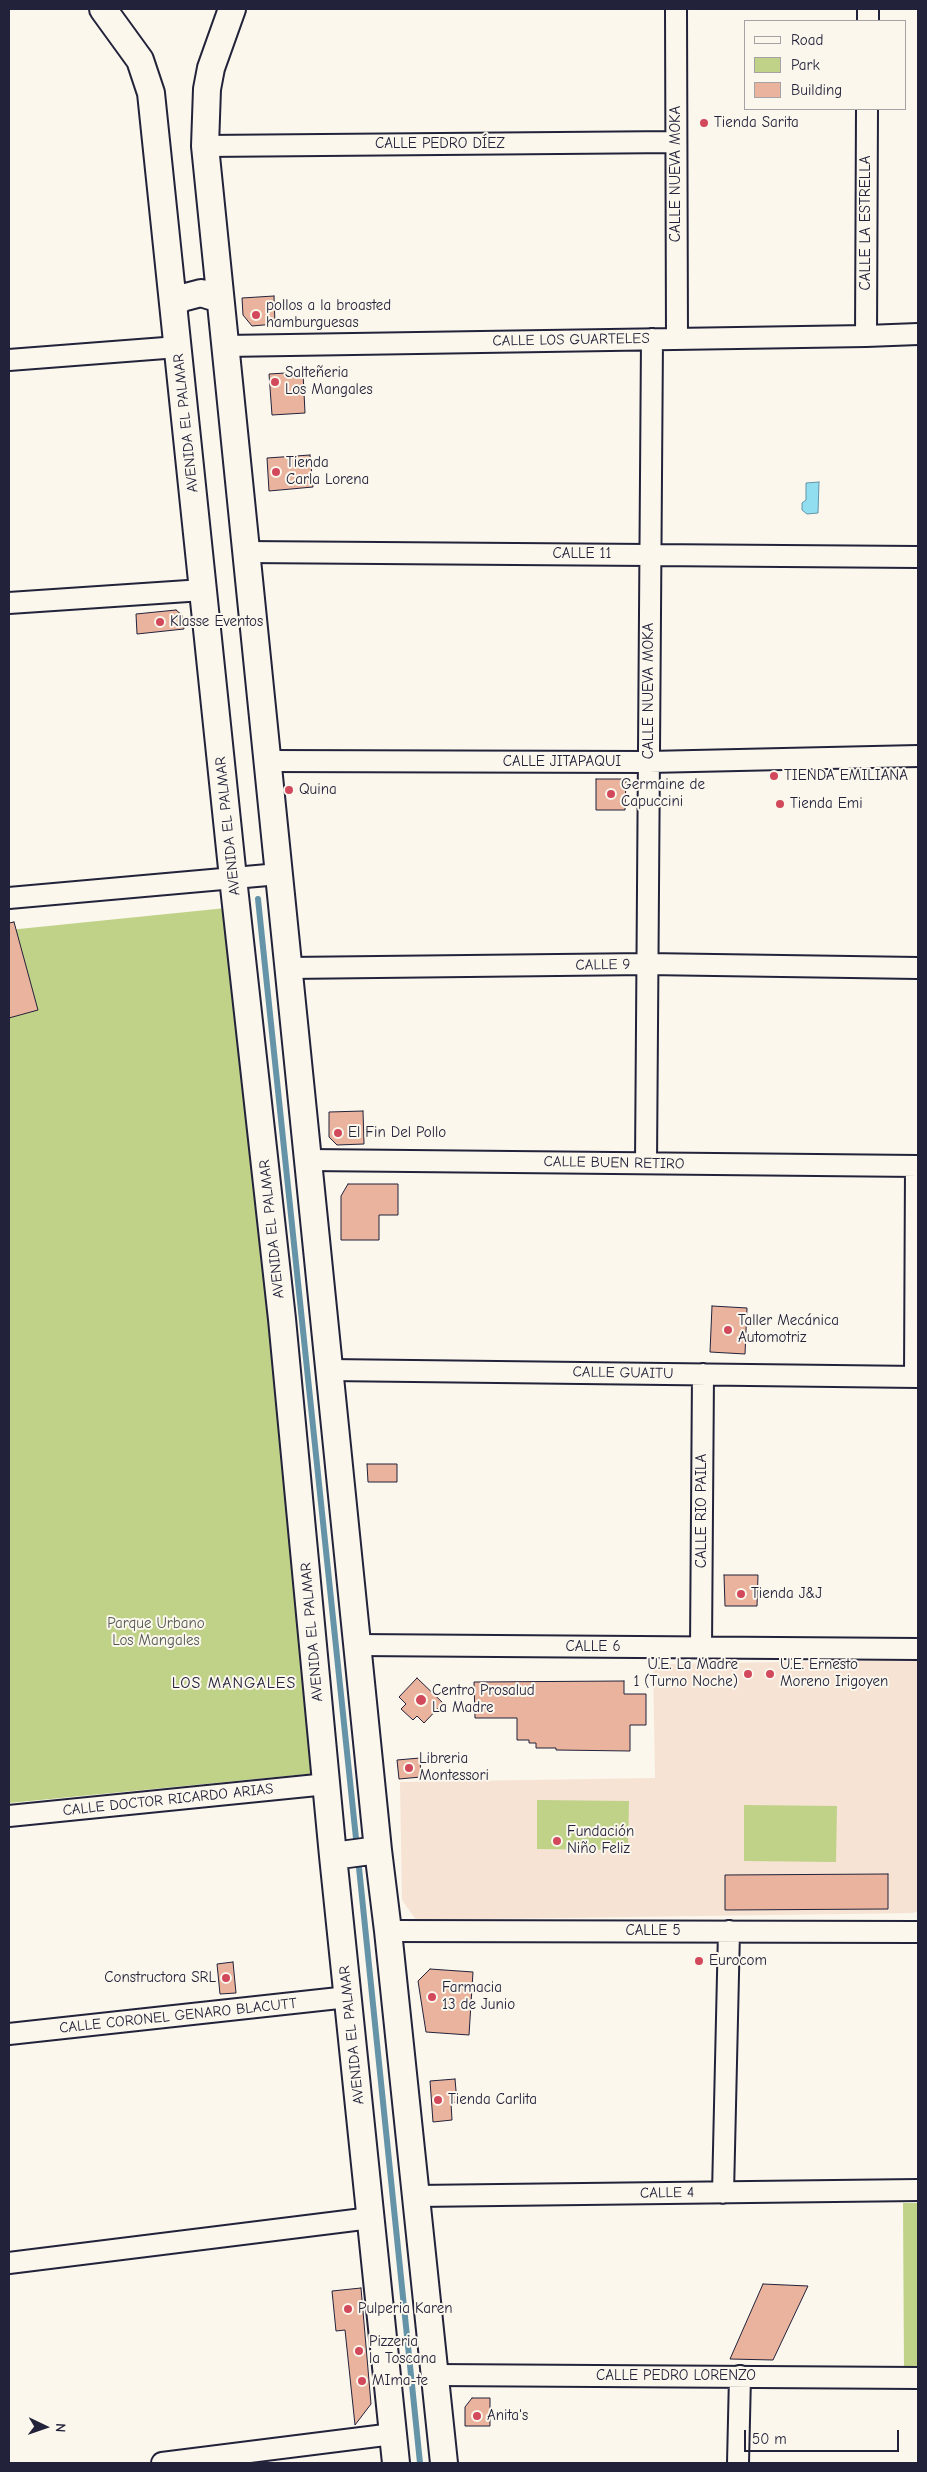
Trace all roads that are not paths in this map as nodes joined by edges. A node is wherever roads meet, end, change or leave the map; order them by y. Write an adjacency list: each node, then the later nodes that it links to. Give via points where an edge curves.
1 (103, 9): 8 (street, AVENIDA EL PALMAR, via 140,60 152,93)
2 (232, 9): 6 (street, AVENIDA EL PALMAR, via 211,68)
3 (676, 9): 5 (street, CALLE NUEVA MOKA)
4 (867, 110): 10 (street, CALLE LA ESTRELLA)
5 (676, 142): 6 (street, CALLE PEDRO DÍEZ); 12 (street, CALLE NUEVA MOKA)
6 (205, 146): 7 (street, AVENIDA EL PALMAR)
7 (220, 299): 8 (street, via 201,293 192,294); 13 (street, AVENIDA EL PALMAR)
8 (175, 304): 14 (street, AVENIDA EL PALMAR)
9 (918, 334): 10 (street, CALLE LOS GUARTELES)
10 (866, 336): 12 (street, CALLE LOS GUARTELES)
11 (652, 339): 12 (street, CALLE LOS GUARTELES); 13 (street, CALLE LOS GUARTELES); 17 (street, CALLE NUEVA MOKA)
12 (677, 339)
13 (225, 346): 16 (street, AVENIDA EL PALMAR)
14 (178, 347): 15 (street); 19 (street, AVENIDA EL PALMAR)
15 (9, 360)
16 (245, 552): 17 (street, CALLE 11); 22 (street, AVENIDA EL PALMAR)
17 (650, 554): 18 (street, CALLE 11); 23 (street, CALLE NUEVA MOKA)
18 (918, 556)
19 (203, 590): 20 (street); 25 (street, AVENIDA EL PALMAR)
20 (9, 602)
21 (918, 756): 23 (street, CALLE JITAPAQUI)
22 (267, 761): 23 (street, CALLE JITAPAQUI); 24 (street, AVENIDA EL PALMAR)
23 (649, 762): 27 (street, CALLE NUEVA MOKA)
24 (278, 874): 25 (street); 28 (street, AVENIDA EL PALMAR)
25 (233, 878): 26 (street); 33 (street, AVENIDA EL PALMAR)
26 (9, 898)
27 (647, 964): 28 (street, CALLE 9); 29 (street, CALLE 9); 31 (street, CALLE NUEVA MOKA)
28 (288, 968): 30 (street, AVENIDA EL PALMAR)
29 (918, 968)
30 (309, 1160): 31 (street, CALLE BUEN RETIRO); 33 (street, AVENIDA EL PALMAR)
31 (646, 1164): 32 (street, CALLE BUEN RETIRO)
32 (917, 1166): 36 (street)
33 (303, 1317): 34 (street, AVENIDA EL PALMAR); 40 (street, AVENIDA EL PALMAR)
34 (329, 1370): 35 (street, CALLE GUAITU); 37 (street, AVENIDA EL PALMAR)
35 (703, 1374): 36 (street, CALLE GUAITU); 38 (street, CALLE RIO PAILA)
36 (917, 1377)
37 (357, 1645): 38 (street, CALLE 6); 42 (street, AVENIDA EL PALMAR)
38 (701, 1647): 39 (street, CALLE 6)
39 (918, 1649)
40 (327, 1784): 41 (street, CALLE DOCTOR RICARDO ARIAS); 42 (street, AVENIDA EL PALMAR)
41 (9, 1816)
42 (356, 1853): 43 (street, AVENIDA EL PALMAR); 46 (street, AVENIDA EL PALMAR)
43 (388, 1931): 44 (street, CALLE 5); 50 (street, AVENIDA EL PALMAR)
44 (729, 1931): 45 (street, CALLE 5); 49 (street)
45 (918, 1932)
46 (348, 1997): 47 (street, CALLE CORONEL GENARO BLACUTT); 51 (street, AVENIDA EL PALMAR)
47 (9, 2034)
48 (918, 2190): 49 (street, CALLE 4)
49 (723, 2192): 50 (street, CALLE 4)
50 (416, 2196): 53 (street, AVENIDA EL PALMAR)
51 (371, 2218): 52 (street); 56 (street, AVENIDA EL PALMAR)
52 (9, 2263)
53 (435, 2375): 54 (street, CALLE PEDRO LORENZO); 59 (street, AVENIDA EL PALMAR)
54 (740, 2376): 55 (street, CALLE PEDRO LORENZO); 60 (street)
55 (918, 2378)
56 (393, 2434): 57 (street); 58 (street, AVENIDA EL PALMAR)
57 (162, 2463)
58 (396, 2463)
59 (444, 2463)
60 (738, 2463)

